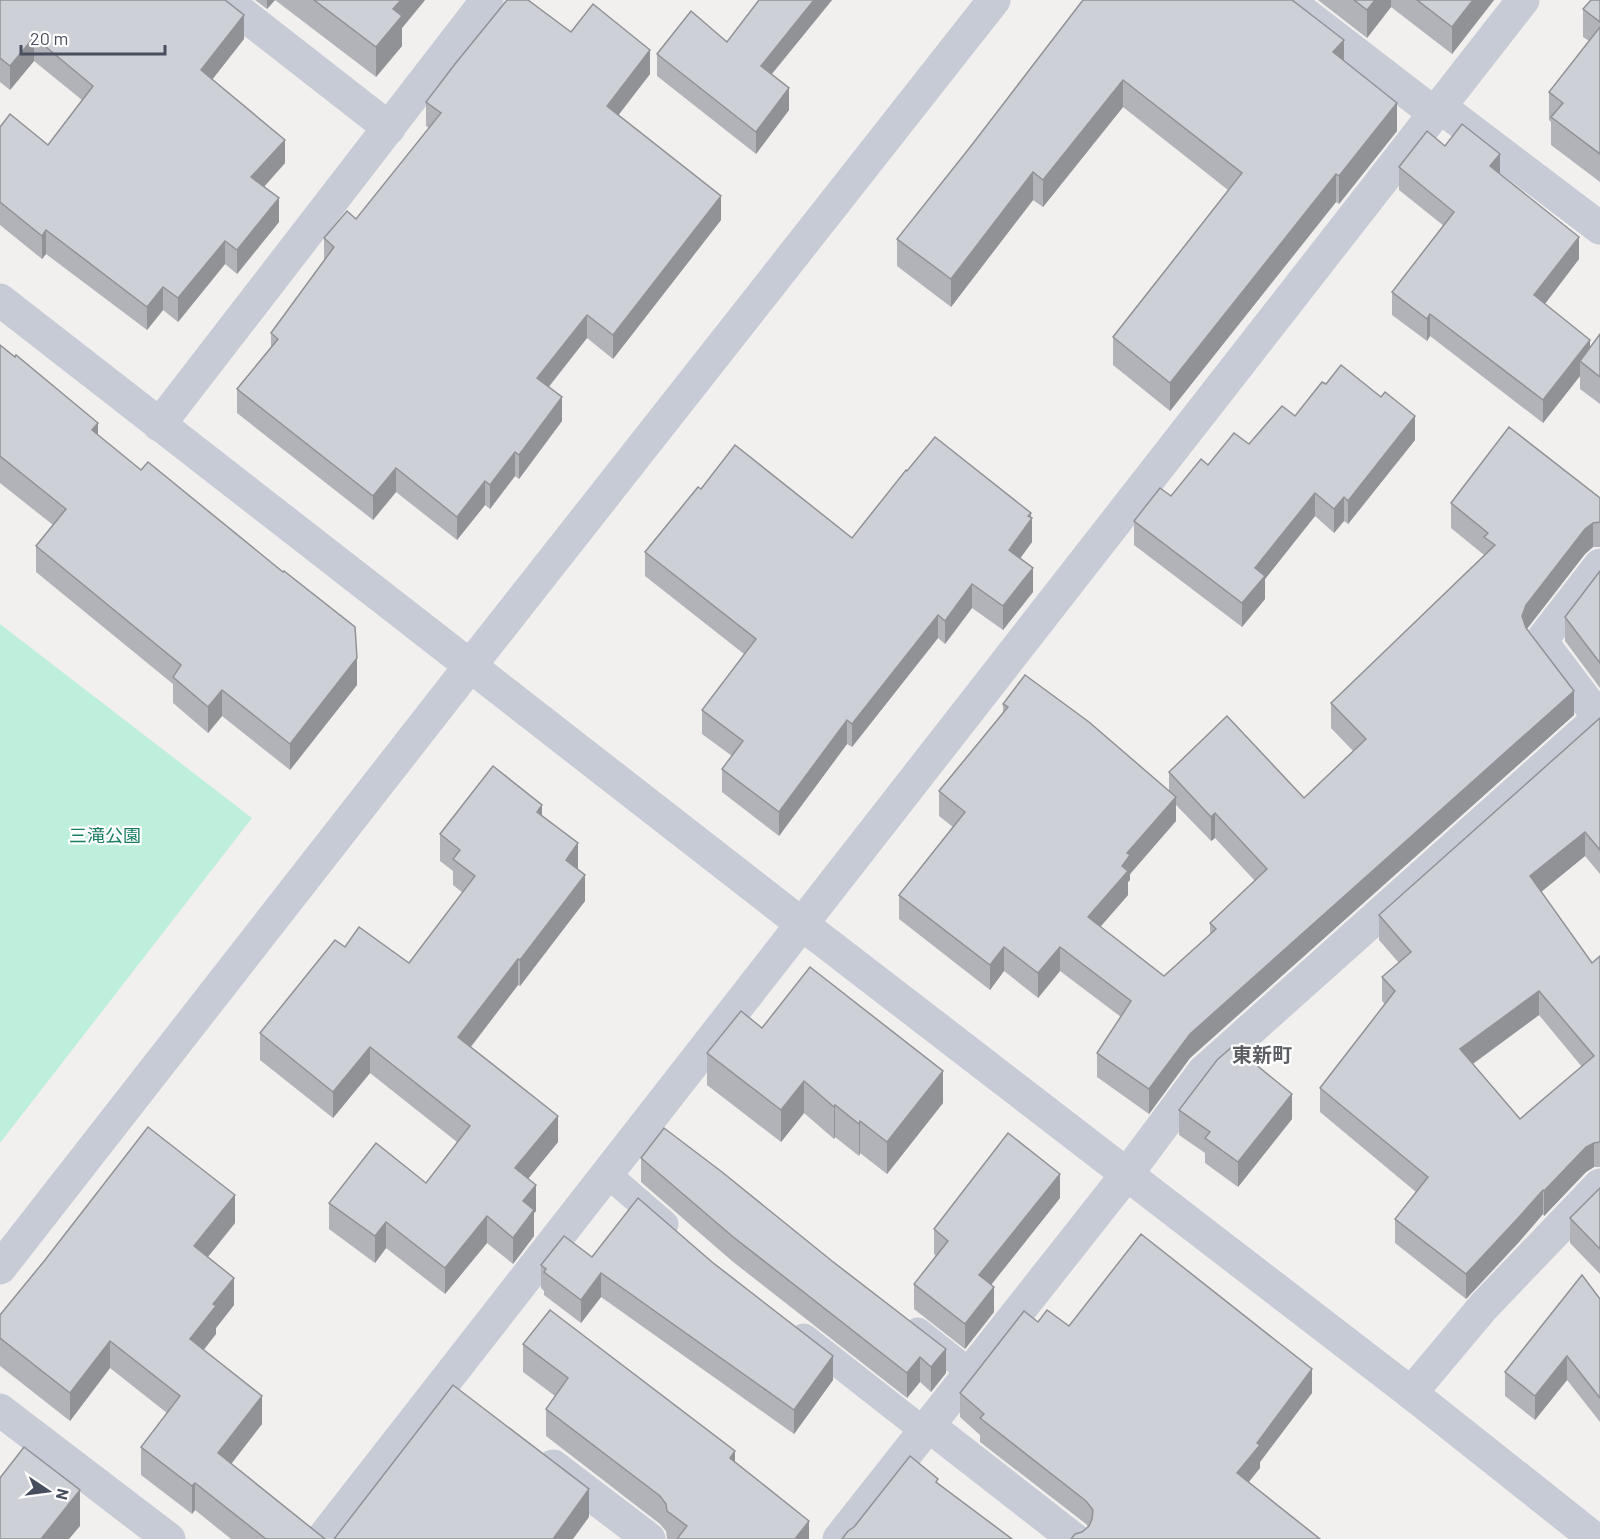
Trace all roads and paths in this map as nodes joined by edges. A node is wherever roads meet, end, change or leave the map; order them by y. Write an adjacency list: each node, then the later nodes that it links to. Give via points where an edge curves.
1 (225, 0): 7 (street)
2 (487, 0): 7 (street)
3 (994, 0): 12 (street)
4 (1287, 0): 6 (street)
5 (1523, 0): 6 (street)
6 (1436, 110): 8 (street); 14 (street)
7 (389, 128): 10 (street)
8 (1600, 228)
9 (0, 300): 10 (street)
10 (159, 424): 12 (street)
11 (1600, 565): 13 (street, via 1541,641)
12 (470, 666): 14 (street); 19 (street)
13 (1600, 718): 16 (street, via 1203,1072)
14 (803, 925): 15 (street, via 658,1128); 16 (street)
15 (607, 1174): 18 (lane); 28 (street, via 454,1390)
16 (1127, 1174): 22 (street); 23 (street)
17 (1600, 1185): 23 (street, via 1484,1306)
18 (686, 1242)
19 (0, 1268)
20 (897, 1316): 22 (lane)
21 (786, 1323): 25 (lane)
22 (971, 1373): 25 (street)
23 (1411, 1394): 32 (street)
24 (0, 1410): 27 (street)
25 (927, 1429): 30 (street); 31 (street)
26 (528, 1447): 29 (street)
27 (169, 1539)
28 (322, 1539)
29 (649, 1539)
30 (839, 1539)
31 (1074, 1539)
32 (1595, 1539)

